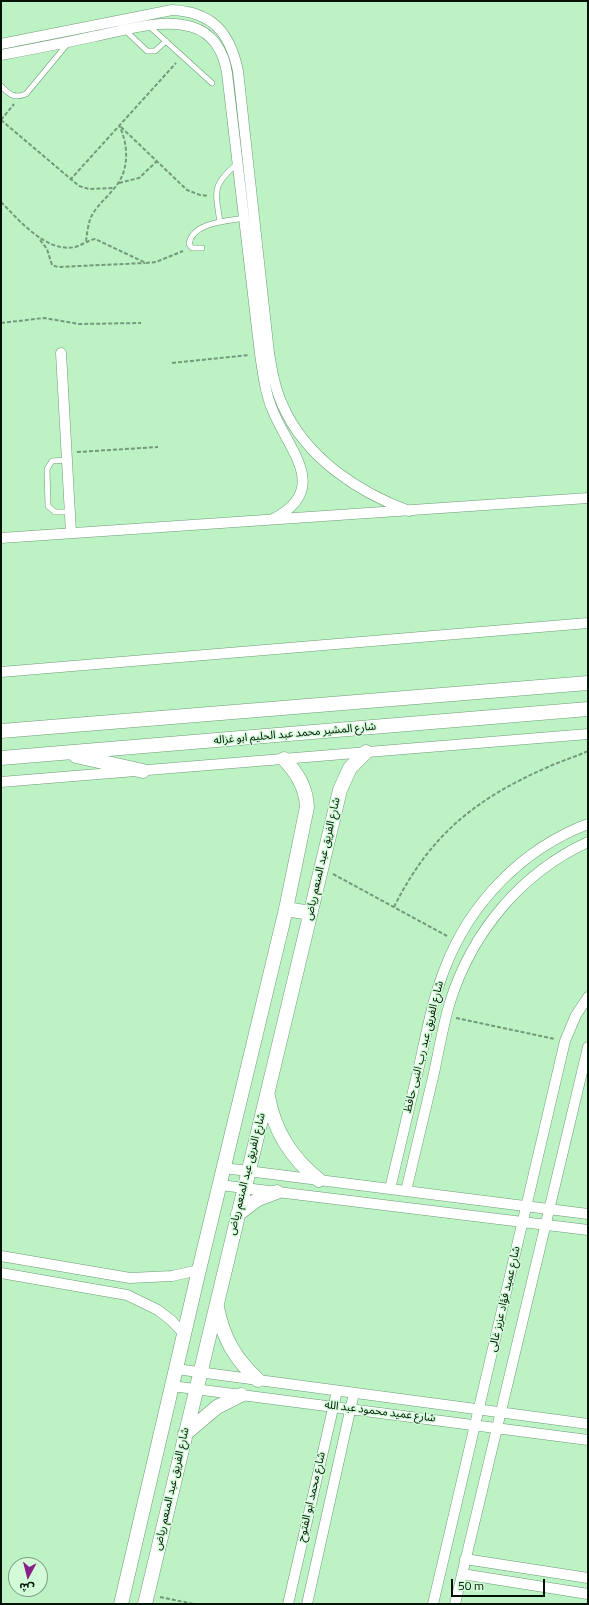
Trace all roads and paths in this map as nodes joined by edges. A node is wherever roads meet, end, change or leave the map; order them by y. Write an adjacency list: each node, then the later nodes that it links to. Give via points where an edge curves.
1 (142, 16): 2 (street); 6 (street); 36 (street, via 172,10 200,15 212,22 230,44 238,72 269,353 283,408 296,428 327,464 366,492)
2 (147, 27): 3 (street); 4 (lane); 15 (street, via 171,24 194,27 205,33 220,50 227,72)
3 (126, 31): 4 (lane, via 147,51 155,51); 5 (street)
4 (166, 41): 8 (lane)
5 (70, 42): 7 (street); 11 (lane, via 30,91)
6 (1, 44)
7 (1, 55)
8 (182, 56): 9 (lane); 13 (path)
9 (212, 83)
10 (1, 86): 11 (lane, via 11,96)
11 (21, 96): 12 (path)
12 (1, 120): 16 (path)
13 (119, 125): 14 (path); 16 (path); 17 (path, via 127,145)
14 (156, 161): 17 (path, via 139,178); 19 (path, via 187,190 200,195)
15 (238, 162): 19 (lane, via 219,181); 21 (street)
16 (70, 180): 18 (path, via 89,189)
17 (119, 183): 18 (path)
18 (115, 188): 24 (path, via 91,218)
19 (217, 196): 22 (lane)
20 (2, 203): 23 (path)
21 (246, 218): 22 (lane); 31 (street)
22 (220, 222): 25 (lane, via 197,231 190,239 189,244)
23 (38, 237): 24 (path, via 62,246 75,247); 27 (path, via 47,249 52,265 58,267)
24 (86, 241): 27 (path, via 95,238)
25 (192, 248): 26 (lane); 27 (path, via 156,262)
26 (202, 248)
27 (146, 263)
28 (1, 323): 29 (path, via 44,318 79,324)
29 (140, 323)
30 (61, 353): 34 (street)
31 (260, 354): 32 (path); 38 (street, via 272,410 302,470 302,486 297,500 287,512)
32 (172, 363)
33 (158, 447): 34 (path)
34 (66, 456): 37 (street); 37 (lane, via 52,461 47,469 48,506 55,512)
35 (588, 498): 36 (street)
36 (410, 511): 38 (street)
37 (69, 512): 39 (street)
38 (273, 519): 39 (street)
39 (70, 533): 40 (street)
40 (1, 538)
41 (588, 623): 42 (street)
42 (1, 672)
43 (588, 684): 45 (street)
44 (588, 709): 49 (street, شارع المشير محمد عبد الحليم ابو غزاله)
45 (1, 732)
46 (588, 734): 48 (street)
47 (588, 751): 57 (path, via 514,784 460,819 439,838 422,859)
48 (366, 752): 51 (street); 56 (street, شارع الفريق عبد المنعم رياض, via 350,768 342,782)
49 (62, 753): 50 (street, شارع المشير محمد عبد الحليم ابو غزاله); 52 (street)
50 (1, 758)
51 (284, 759): 52 (street); 58 (street, via 303,785 307,795 307,807)
52 (143, 771): 53 (street)
53 (1, 782)
54 (588, 824): 60 (street, شارع الفريق عبد رب النبى حافظ, via 551,842 501,880 480,904)
55 (588, 842): 62 (street, شارع الفريق عبد رب النبى حافظ, via 536,874 494,916 458,980)
56 (321, 868): 57 (path); 59 (street, شارع الفريق عبد المنعم رياض)
57 (394, 907): 60 (path)
58 (286, 909): 59 (street); 66 (street)
59 (310, 913): 65 (street, شارع الفريق عبد المنعم رياض)
60 (457, 941): 71 (street, شارع الفريق عبد رب النبى حافظ, via 435,997)
61 (588, 997): 63 (street, شارع عميد فؤاد عزيز غالى, via 576,1015)
62 (447, 1016): 63 (path); 72 (street, شارع الفريق عبد رب النبى حافظ)
63 (565, 1041): 74 (street, شارع عميد فؤاد عزيز غالى)
64 (588, 1047): 75 (street, شارع عميد فؤاد عزيز غالى)
65 (267, 1092): 67 (street, شارع الفريق عبد المنعم رياض); 68 (street, via 273,1118 284,1142 300,1163)
66 (224, 1168): 67 (street); 69 (street)
67 (248, 1171): 68 (street); 70 (street, شارع الفريق عبد المنعم رياض)
68 (319, 1180): 71 (street)
69 (220, 1185): 70 (street); 82 (street)
70 (244, 1188): 73 (street); 76 (street, شارع الفريق عبد المنعم رياض)
71 (390, 1189): 72 (street)
72 (406, 1191): 74 (street)
73 (277, 1192): 76 (street, via 258,1199); 78 (street)
74 (527, 1206): 75 (street); 78 (street, شارع عميد فؤاد عزيز غالى)
75 (549, 1209): 77 (street); 79 (street, شارع عميد فؤاد عزيز غالى)
76 (238, 1214): 84 (street, شارع الفريق عبد المنعم رياض)
77 (588, 1214)
78 (523, 1222): 79 (street); 96 (street, شارع عميد فؤاد عزيز غالى)
79 (545, 1224): 80 (street); 97 (street, شارع عميد فؤاد عزيز غالى)
80 (588, 1230)
81 (1, 1256): 82 (street, via 130,1278 172,1276)
82 (199, 1270): 85 (street)
83 (1, 1273): 85 (street, via 127,1295 158,1310)
84 (216, 1304): 87 (street, شارع الفريق عبد المنعم رياض); 88 (street, via 225,1338 245,1368)
85 (184, 1334): 86 (street)
86 (176, 1369): 87 (street, شارع عميد محمود عبد الله); 89 (street)
87 (200, 1373): 88 (street, شارع عميد محمود عبد الله); 90 (street, شارع الفريق عبد المنعم رياض)
88 (258, 1380): 91 (street, شارع عميد محمود عبد الله)
89 (172, 1386): 90 (street, شارع عميد محمود عبد الله); 108 (street)
90 (196, 1389): 93 (street, شارع عميد محمود عبد الله); 101 (street, شارع الفريق عبد المنعم رياض)
91 (337, 1391): 92 (street, شارع عميد محمود عبد الله); 94 (street, شارع محمد ابو الفتوح)
92 (354, 1393): 95 (street, شارع محمد ابو الفتوح); 96 (street, شارع عميد محمود عبد الله)
93 (241, 1395): 94 (street, شارع عميد محمود عبد الله); 101 (street, via 216,1407)
94 (332, 1406): 95 (street, شارع عميد محمود عبد الله); 110 (street, شارع محمد ابو الفتوح)
95 (350, 1409): 99 (street, شارع عميد محمود عبد الله); 111 (street, شارع محمد ابو الفتوح)
96 (479, 1410): 97 (street, شارع عميد محمود عبد الله); 99 (street, شارع عميد فؤاد عزيز غالى)
97 (500, 1412): 98 (street, شارع عميد محمود عبد الله); 100 (street, شارع عميد فؤاد عزيز غالى)
98 (588, 1424)
99 (475, 1425): 100 (street, شارع عميد محمود عبد الله); 112 (street, شارع عميد فؤاد عزيز غالى)
100 (497, 1428): 102 (street, شارع عميد محمود عبد الله); 103 (street, شارع عميد فؤاد عزيز غالى)
101 (185, 1434): 107 (street, شارع الفريق عبد المنعم رياض)
102 (588, 1440)
103 (466, 1559): 104 (street, شارع عميد فؤاد عزيز غالى); 105 (street)
104 (462, 1574): 106 (street); 113 (street, شارع عميد فؤاد عزيز غالى)
105 (588, 1578)
106 (588, 1594)
107 (146, 1599): 109 (path)
108 (121, 1604)
109 (194, 1604)
110 (288, 1604)
111 (307, 1604)
112 (433, 1604)
113 (455, 1604)

